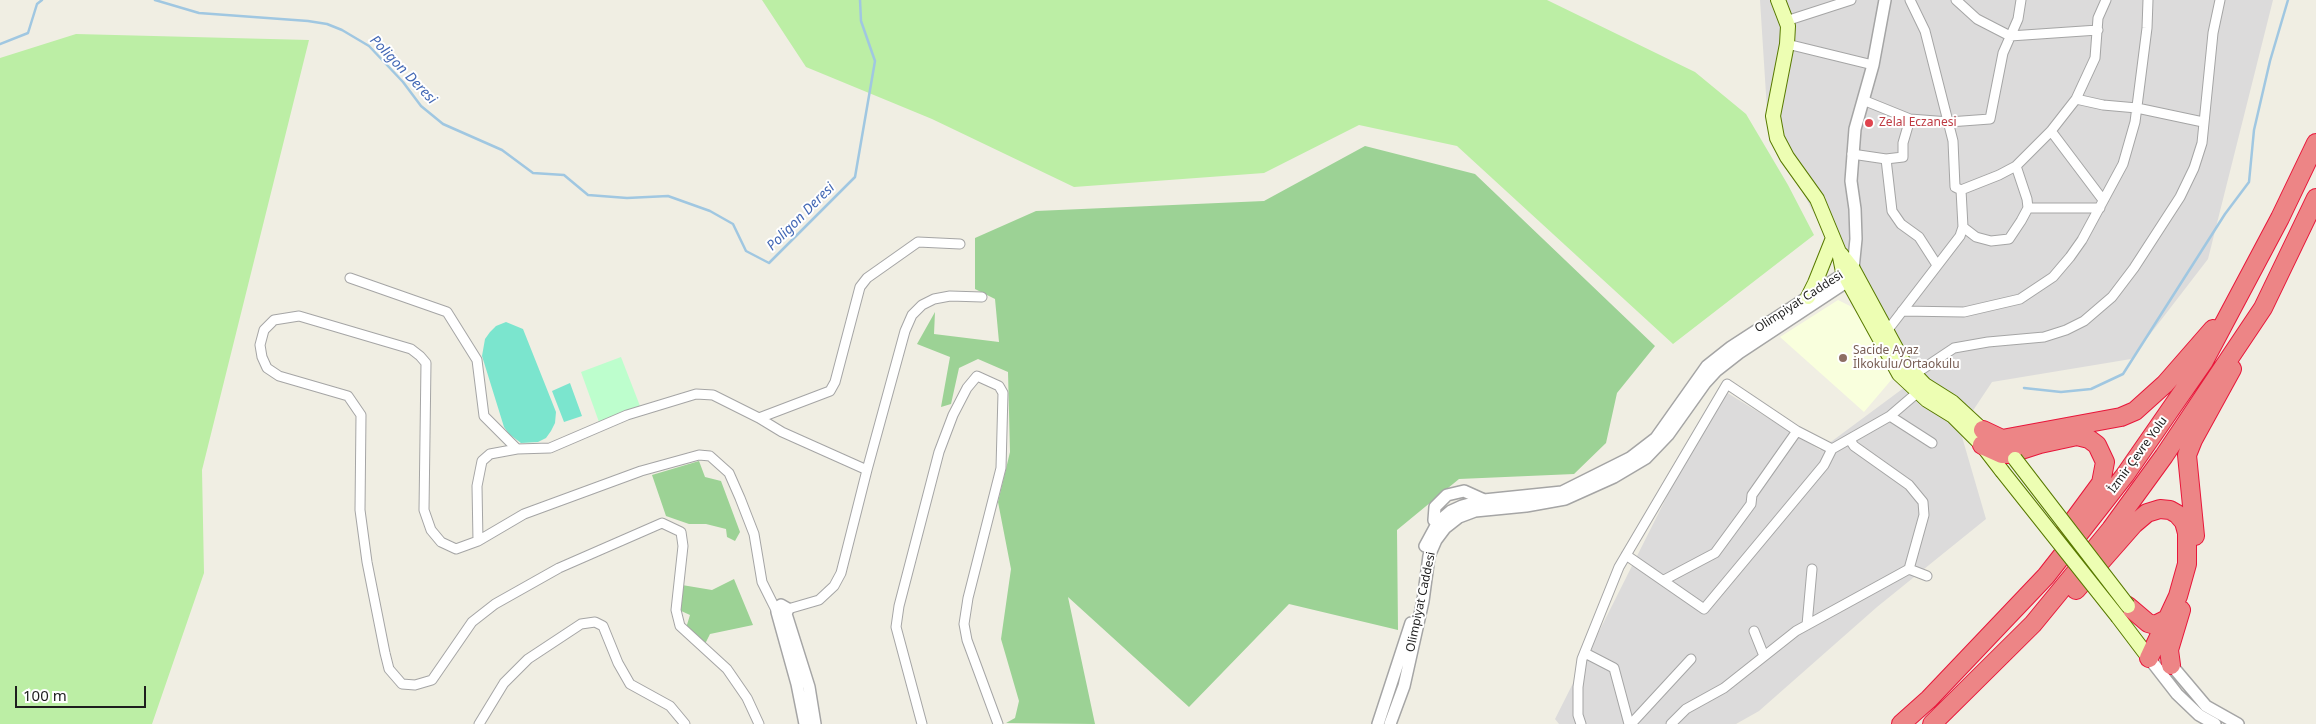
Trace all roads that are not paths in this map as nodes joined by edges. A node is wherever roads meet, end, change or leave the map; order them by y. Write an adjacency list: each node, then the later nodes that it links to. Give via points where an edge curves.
1 (1778, 0): 11 (main road)
2 (1851, 0): 10 (street)
3 (1885, 0): 15 (street)
4 (1910, 0): 20 (street, via 1925,31)
5 (1956, 0): 13 (street, via 1977,19)
6 (2021, 0): 13 (street, via 2018,19)
7 (2106, 0): 12 (street, via 2098,18)
8 (2148, 0): 18 (street)
9 (2220, 0): 21 (street)
10 (1839, 2): 11 (street)
11 (1786, 21): 14 (main road)
12 (2098, 30): 13 (street); 16 (street, via 2095,58)
13 (2010, 36): 20 (street, via 2003,53 1990,118)
14 (1787, 44): 15 (street); 32 (main road, via 1773,116 1777,138 1816,199)
15 (1873, 65): 17 (street)
16 (2076, 99): 18 (street); 22 (street)
17 (1863, 100): 19 (street); 24 (street)
18 (2137, 108): 21 (street); 29 (street, via 2123,164)
19 (1910, 119): 20 (street); 25 (street, via 1903,157)
20 (1949, 122): 27 (street, via 1955,187)
21 (2203, 122): 43 (street, via 2202,144 2183,190 2112,297 2084,321 2066,330 2044,337 1954,348)
22 (2051, 131): 26 (street); 29 (street)
23 (2316, 143): 41 (highway, İzmir Çevre Yolu, via 2280,218)
24 (1852, 154): 25 (street); 35 (street, via 1856,239)
25 (1886, 159): 34 (street, via 1892,211 1901,224 1919,237)
26 (2016, 166): 27 (street); 30 (street)
27 (1962, 190): 31 (street)
28 (2316, 198): 39 (highway, İzmir Çevre Yolu)
29 (2101, 204): 30 (street); 40 (street, via 2082,240 2053,277 2020,299 1964,312)
30 (2028, 208): 31 (street, via 2009,239 1991,241 1976,237)
31 (1962, 227): 34 (street, via 1960,236)
32 (1833, 238): 35 (main road); 38 (main road)
33 (960, 244): 46 (street, via 918,242 867,278 860,287 830,391)
34 (1937, 265): 40 (street)
35 (1848, 274): 38 (street, Olimpiyat Caddesi); 42 (main road); 44 (main road, via 1899,374); 55 (street, Olimpiyat Caddesi, via 1716,371 1668,435 1646,458 1614,477 1565,499 1475,511)
36 (350, 278): 51 (street, via 447,312 477,360 484,416)
37 (982, 297): 54 (street, via 934,298 912,315)
38 (1808, 297): 56 (street, Olimpiyat Caddesi, via 1731,346 1707,366 1656,438 1630,458 1562,492 1484,500 1451,511)
39 (2263, 308): 65 (highway, via 2187,455 2195,566 2187,598); 74 (highway, İzmir Çevre Yolu, via 2111,529 2032,624)
40 (1902, 311): 42 (street)
41 (2226, 316): 53 (highway, via 2136,411); 73 (highway, İzmir Çevre Yolu, via 2204,361 2125,475 2046,576)
42 (1887, 331): 43 (main road, via 1904,363)
43 (1915, 374): 48 (main road, via 1925,385 1952,402)
44 (1918, 392): 45 (street); 48 (main road)
45 (1890, 416): 49 (street); 50 (street)
46 (759, 418): 51 (street, via 713,395 696,394 627,415 550,448); 54 (street, via 782,432)
47 (1797, 431): 52 (street); 58 (street, via 1727,384); 62 (street, via 1752,495 1751,504 1715,552)
48 (1982, 438): 53 (main road); 53 (highway, via 2002,439)
49 (1850, 440): 52 (street); 60 (street, via 1909,485 1923,502 1924,515)
50 (1932, 443)
51 (517, 449): 57 (street, via 490,454 482,461 477,486)
52 (1832, 450): 62 (street, via 1824,465 1704,609)
53 (2007, 454): 64 (main road, bridge); 73 (highway, via 2077,436 2089,438 2102,452 2104,472 2101,483 2077,516)
54 (867, 470): 63 (street, via 841,573 834,586 819,600)
55 (1459, 517): 56 (street, via 1448,523); 83 (street, Olimpiyat Caddesi, via 1445,528 1429,556 1423,601 1404,686)
56 (1438, 522): 82 (street, Olimpiyat Caddesi, via 1424,551 1411,624)
57 (478, 541): 63 (street, via 524,514 641,471 699,455 710,456 728,474 740,498 754,534 762,582); 77 (street, via 456,548 441,542 427,522 424,510 426,363 420,356 411,349 299,316 274,320 264,330 260,345 267,368 279,376 348,396 361,415 360,510 367,562 389,669 402,684 415,685 432,680 472,622 495,604 559,568 662,524 681,532 683,546 676,610 680,626 727,669)
58 (1626, 555): 62 (street); 69 (street)
59 (1812, 569): 66 (street)
60 (1909, 569): 61 (street); 66 (street)
61 (1927, 576)
62 (1664, 580)
63 (784, 612): 78 (street); 79 (street, via 809,687)
64 (2123, 612): 65 (highway, via 2155,625); 68 (main road)
65 (2172, 619): 68 (highway); 72 (highway); 74 (highway, via 2187,564 2188,533 2177,514 2160,509 2147,513 2134,524 2021,652)
66 (1807, 625): 70 (street)
67 (1754, 631): 70 (street)
68 (2156, 649): 72 (street); 89 (street, via 2177,694 2199,715)
69 (1585, 653): 84 (street, via 1578,687); 85 (street, via 1614,668)
70 (1764, 656): 86 (street, via 1724,688 1686,709)
71 (1691, 658): 85 (street)
72 (2171, 665): 90 (street, via 2206,706)
73 (1952, 676): 87 (highway, İzmir Çevre Yolu)
74 (1965, 691): 88 (highway, İzmir Çevre Yolu)
75 (479, 724): 76 (street, via 504,683 528,659 581,624 595,622 603,626 630,684 670,706)
76 (685, 724)
77 (759, 724)
78 (805, 724)
79 (815, 724)
80 (922, 724): 81 (street, via 896,627 899,606 939,452 967,388 979,376 999,386 1003,393 1001,468 964,624)
81 (998, 724)
82 (1378, 724)
83 (1390, 724)
84 (1581, 724)
85 (1630, 724)
86 (1671, 724)
87 (1901, 724)
88 (1932, 724)
89 (2215, 724)
90 (2238, 724)

